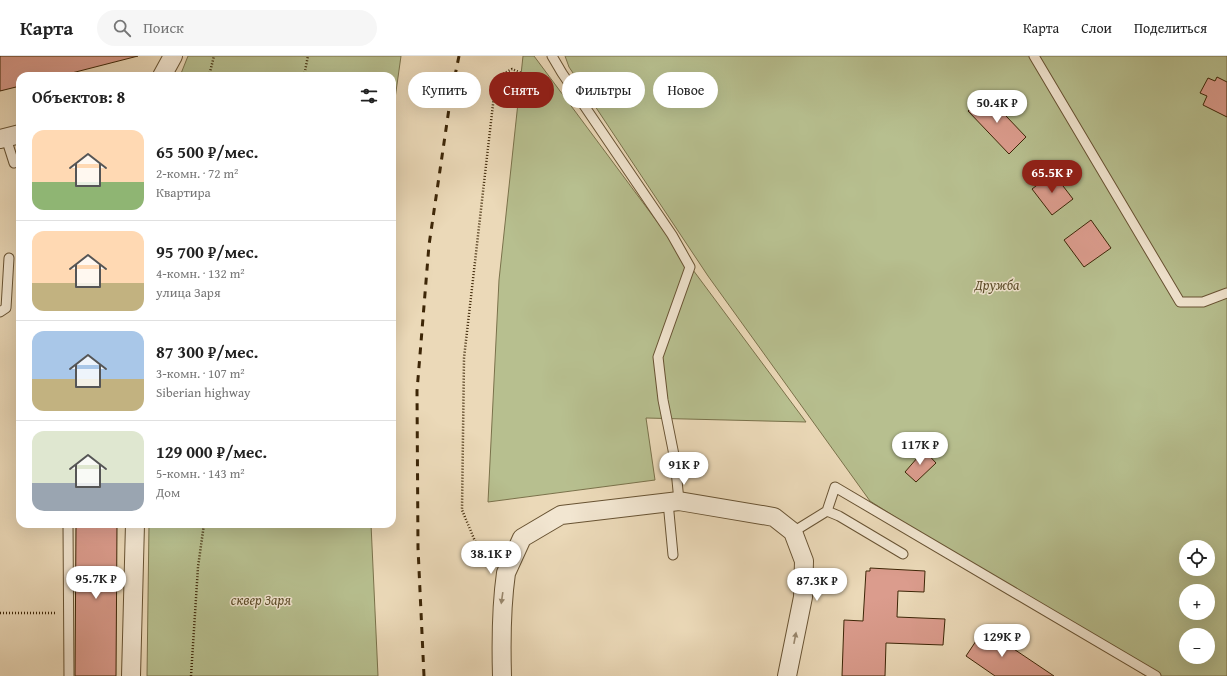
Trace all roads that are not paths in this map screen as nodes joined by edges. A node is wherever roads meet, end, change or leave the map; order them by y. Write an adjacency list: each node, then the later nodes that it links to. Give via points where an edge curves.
1 (173, 56): 4 (street)
2 (552, 56): 10 (lane, via 672,235 690,267 658,357 663,400 675,460)
3 (1034, 56): 8 (lane, via 1180,302 1203,302)
4 (164, 72)
5 (9, 137): 6 (lane)
6 (14, 163)
7 (9, 258): 9 (lane, via 6,308)
8 (1227, 293)
9 (0, 312)
10 (674, 501): 14 (street, via 774,517); 16 (lane); 19 (street, one-way to 19, via 561,515 522,538 506,573 501,606)
11 (828, 511): 14 (lane); 15 (lane); 21 (lane, via 835,487)
12 (68, 528): 17 (lane)
13 (135, 528): 18 (street)
14 (793, 532): 20 (street, one-way to 14, via 803,597 804,561)
15 (904, 554)
16 (673, 555)
17 (69, 676)
18 (132, 676)
19 (502, 676)
20 (787, 676)
21 (1156, 676)

